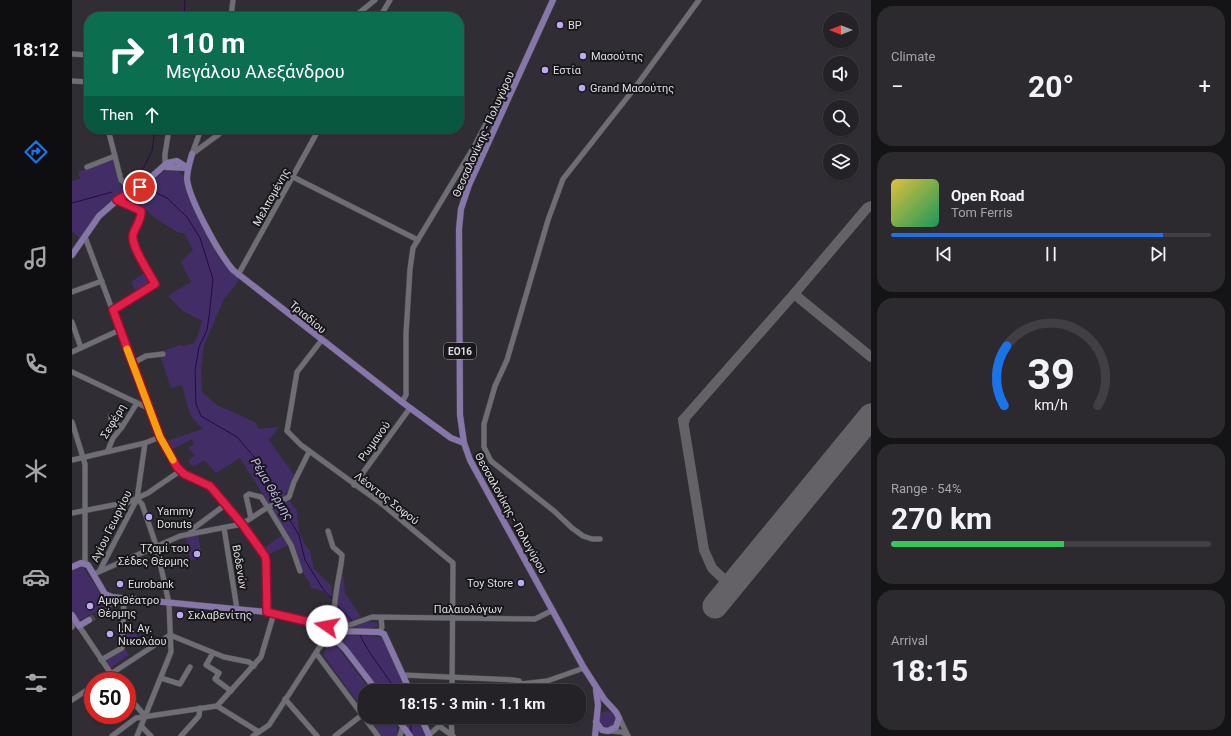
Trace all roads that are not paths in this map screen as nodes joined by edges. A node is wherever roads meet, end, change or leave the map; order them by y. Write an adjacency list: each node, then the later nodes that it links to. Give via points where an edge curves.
1 (233, 0): 6 (street)
2 (375, 0): 7 (street)
3 (390, 0): 8 (street)
4 (553, 0): 13 (main road, Θεσσαλονίκης - Πολυγύρου / ΕΟ16)
5 (699, 0): 72 (street, via 634,89 563,179 548,220 507,360 495,386 484,424 484,447 491,462 572,528 592,540)
6 (232, 12)
7 (360, 12)
8 (383, 12)
9 (72, 54): 10 (street)
10 (84, 55)
11 (72, 81): 12 (street)
12 (84, 82)
13 (502, 114): 31 (street, via 492,112); 55 (main road, Θεσσαλονίκης - Πολυγύρου / ΕΟ16, via 466,194 460,218 459,409)
14 (109, 134): 20 (street)
15 (168, 134): 21 (street)
16 (199, 134): 19 (street)
17 (219, 134): 19 (street)
18 (317, 134): 27 (street, Μελπομένης)
19 (192, 154): 22 (main road); 24 (main road, Τριαδίου)
20 (116, 156): 23 (street); 28 (street, via 123,182)
21 (165, 164): 22 (main road); 25 (main road)
22 (176, 164): 24 (main road); 25 (main road); 26 (main road)
23 (87, 167)
24 (188, 168): 26 (main road, Τριαδίου)
25 (158, 170): 28 (main road)
26 (187, 176): 33 (main road, Τριαδίου, via 192,196 221,253)
27 (293, 177): 31 (street); 33 (street, Μελπομένης)
28 (140, 187): 29 (main road)
29 (117, 200): 30 (main road, via 103,212); 36 (street, via 141,211 133,241 155,284)
30 (85, 237): 32 (main road); 34 (street)
31 (418, 240): 46 (street, via 413,248 410,269 406,395)
32 (72, 256)
33 (238, 275): 39 (main road, Τριαδίου)
34 (102, 282): 35 (street); 36 (street)
35 (72, 292)
36 (113, 310): 38 (street)
37 (72, 322): 40 (street)
38 (120, 330): 40 (street); 43 (street)
39 (321, 341): 46 (main road, Τριαδίου); 57 (street, Λέοντος Σοφού, via 297,372 287,427 288,435)
40 (81, 348): 41 (street)
41 (72, 352)
42 (163, 354): 43 (street, via 146,356)
43 (133, 363): 45 (street)
44 (72, 372): 47 (street)
45 (146, 399): 47 (street); 49 (street)
46 (402, 402): 48 (main road, Τριαδίου)
47 (137, 403): 49 (street); 52 (street, Σεφέρη)
48 (410, 408): 55 (main road, Τριαδίου, via 451,438); 61 (street, Ρωμανού)
49 (150, 409): 53 (street)
50 (111, 416): 52 (street, via 111,420)
51 (72, 422): 58 (street)
52 (122, 427): 56 (street, Σεφέρη)
53 (160, 437): 54 (street); 60 (street)
54 (145, 442): 56 (street); 62 (street, Αγίου Γεωργίου)
55 (464, 443): 84 (main road, Θεσσαλονίκης - Πολυγύρου / ΕΟ16, via 470,460)
56 (108, 450): 58 (street)
57 (309, 452): 61 (street, Λέοντος Σοφού); 64 (street, via 289,497)
58 (83, 456): 59 (street); 65 (street)
59 (72, 460)
60 (180, 471): 62 (street); 63 (street, via 210,486)
61 (354, 485): 88 (street, Λέοντος Σοφού, via 382,504 453,563)
62 (137, 499): 65 (street); 73 (street, via 142,504); 76 (street, Αγίου Γεωργίου)
63 (225, 505): 68 (street); 71 (street)
64 (270, 507): 67 (street); 67 (street, via 261,497 248,494 246,496); 77 (street, via 291,545)
65 (86, 510): 66 (street); 74 (street)
66 (72, 513)
67 (251, 518): 68 (street)
68 (242, 524): 69 (street); 85 (street, via 266,561)
69 (224, 528): 71 (street); 83 (street, Βοδενών)
70 (328, 531): 91 (street, via 333,547 342,555)
71 (190, 533): 73 (street)
72 (600, 540)
73 (156, 545): 76 (street); 81 (street)
74 (85, 563): 75 (main road); 78 (main road)
75 (72, 567)
76 (100, 570): 78 (street)
77 (300, 571)
78 (94, 574): 79 (main road, via 104,593)
79 (112, 597): 80 (main road); 82 (main road)
80 (124, 600): 81 (main road); 96 (street, via 122,648)
81 (169, 603): 83 (main road); 93 (street)
82 (108, 607)
83 (238, 609): 85 (main road)
84 (553, 610): 88 (street, Παλαιολόγων, via 535,619); 99 (main road, Θεσσαλονίκης - Πολυγύρου / ΕΟ16)
85 (267, 612): 86 (main road)
86 (274, 613): 91 (main road, via 315,624); 97 (street, via 265,650)
87 (381, 618): 88 (street, Παλαιολόγων); 91 (street, Παλαιολόγων, via 366,618); 92 (street)
88 (453, 619): 103 (street, Λέοντος Σοφού)
89 (89, 620): 90 (main road)
90 (74, 622): 96 (street)
91 (330, 631): 92 (main road); 94 (street); 106 (main road)
92 (380, 632): 102 (main road, via 387,638)
93 (170, 635): 95 (street); 101 (street); 104 (street, via 171,652)
94 (318, 650): 111 (street); 116 (street)
95 (213, 653): 97 (street, via 249,662); 109 (street, via 206,665 219,673 215,679)
96 (101, 660): 100 (street)
97 (254, 666): 109 (street)
98 (190, 667): 104 (street, via 180,684)
99 (584, 668): 103 (street, via 547,681 520,684 519,681 513,680); 105 (main road, Θεσσαλονίκης - Πολυγύρου / ΕΟ16)
100 (109, 672)
101 (113, 672)
102 (404, 675): 103 (street); 107 (main road)
103 (452, 676): 108 (street, Λέοντος Σοφού)
104 (161, 678): 118 (street)
105 (593, 680): 117 (main road, Θεσσαλονίκης - Πολυγύρου / ΕΟ16, via 604,699); 120 (main road, Θεσσαλονίκης - Πολυγύρου / ΕΟ16, via 597,695)
106 (372, 684)
107 (407, 684)
108 (452, 684)
109 (231, 691): 114 (street)
110 (84, 692): 112 (street)
111 (285, 699): 129 (street, via 269,724); 137 (street)
112 (72, 700)
113 (136, 706): 118 (street)
114 (217, 706): 115 (street); 129 (street)
115 (200, 708): 118 (street); 134 (street, via 199,716)
116 (358, 709)
117 (616, 712): 120 (main road, via 608,708 602,709); 130 (main road, via 618,724); 146 (street)
118 (145, 716): 126 (street); 131 (street, via 136,718)
119 (358, 718): 138 (street)
120 (596, 719): 130 (main road, via 602,730); 144 (main road, Θεσσαλονίκης - Πολυγύρου / ΕΟ16)
121 (369, 724): 139 (street)
122 (401, 724): 128 (main road)
123 (424, 724): 142 (main road)
124 (441, 724): 127 (street)
125 (451, 724): 143 (street)
126 (141, 726): 132 (street); 133 (street)
127 (439, 726): 142 (street); 143 (street)
128 (404, 728): 140 (street); 141 (main road)
129 (261, 731): 135 (street); 136 (street)
130 (609, 731): 145 (main road); 146 (street, via 622,732)
131 (112, 736)
132 (137, 736)
133 (151, 736)
134 (181, 736)
135 (253, 736)
136 (266, 736)
137 (317, 736)
138 (335, 736)
139 (378, 736)
140 (400, 736)
141 (410, 736)
142 (429, 736)
143 (452, 736)
144 (595, 736)
145 (600, 736)
146 (628, 736)

